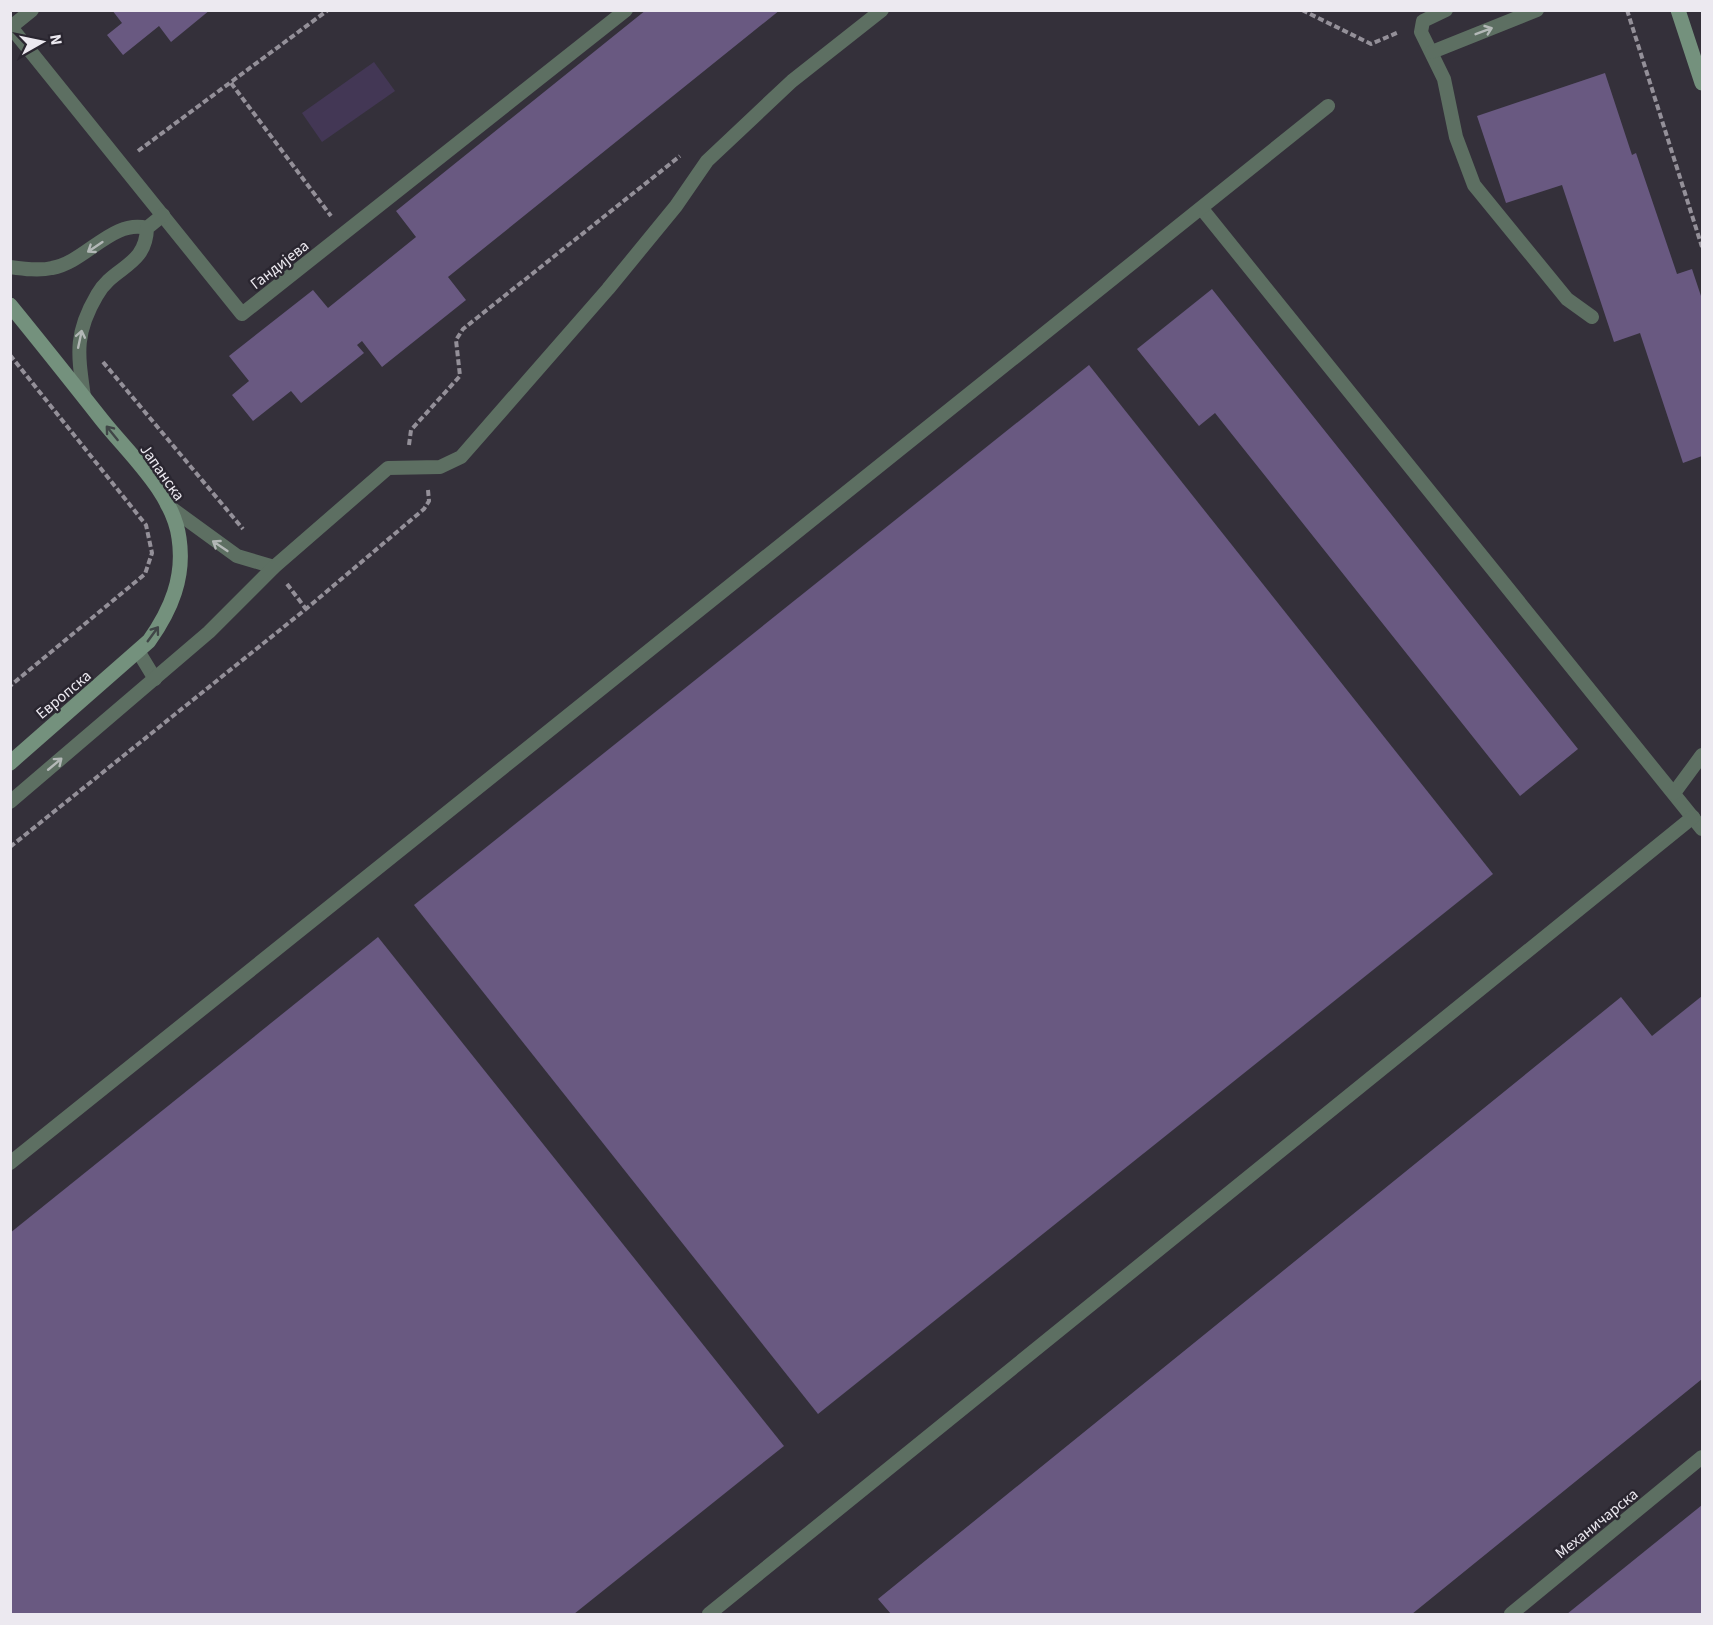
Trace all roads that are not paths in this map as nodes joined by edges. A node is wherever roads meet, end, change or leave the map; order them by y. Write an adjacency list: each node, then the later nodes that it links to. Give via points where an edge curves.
1 (32, 10): 7 (lane, Гандијева)
2 (626, 10): 12 (lane, Гандијева, via 242,314)
3 (882, 10): 19 (lane, via 792,81 706,160 676,206 608,289 461,457 440,467 388,468)
4 (1446, 10): 8 (lane, via 1423,21 1421,32)
5 (1537, 10): 8 (lane, one-way to 5)
6 (1678, 10): 9 (street)
7 (11, 26): 12 (lane, Гандијева)
8 (1432, 52): 16 (lane, via 1444,79 1456,137 1474,185 1567,299)
9 (1702, 83)
10 (1328, 106): 11 (lane)
11 (1202, 209): 25 (lane); 29 (lane)
12 (163, 215): 13 (lane)
13 (147, 228): 14 (lane, one-way to 14, via 123,227 84,254 53,268); 17 (lane, one-way to 13, via 77,348 80,334 98,293 142,253)
14 (10, 267)
15 (10, 305): 17 (street, Јапанска)
16 (1592, 317)
17 (84, 397): 18 (street, Јапанска, one-way to 17)
18 (167, 505): 19 (lane, one-way to 18, via 237,556); 20 (street, Јапанска, one-way to 18, via 164,619 181,565 179,536)
19 (274, 567): 22 (lane)
20 (138, 651): 21 (street, Јапанска); 22 (lane)
21 (112, 676): 24 (street, Европска)
22 (155, 679): 26 (lane, one-way to 22)
23 (1702, 755): 25 (lane)
24 (10, 763)
25 (1674, 793): 27 (lane)
26 (10, 802)
27 (1693, 818): 28 (lane); 31 (lane)
28 (1702, 829)
29 (10, 1163)
30 (1702, 1457): 32 (lane, Механичарска)
31 (709, 1614)
32 (1511, 1614)

